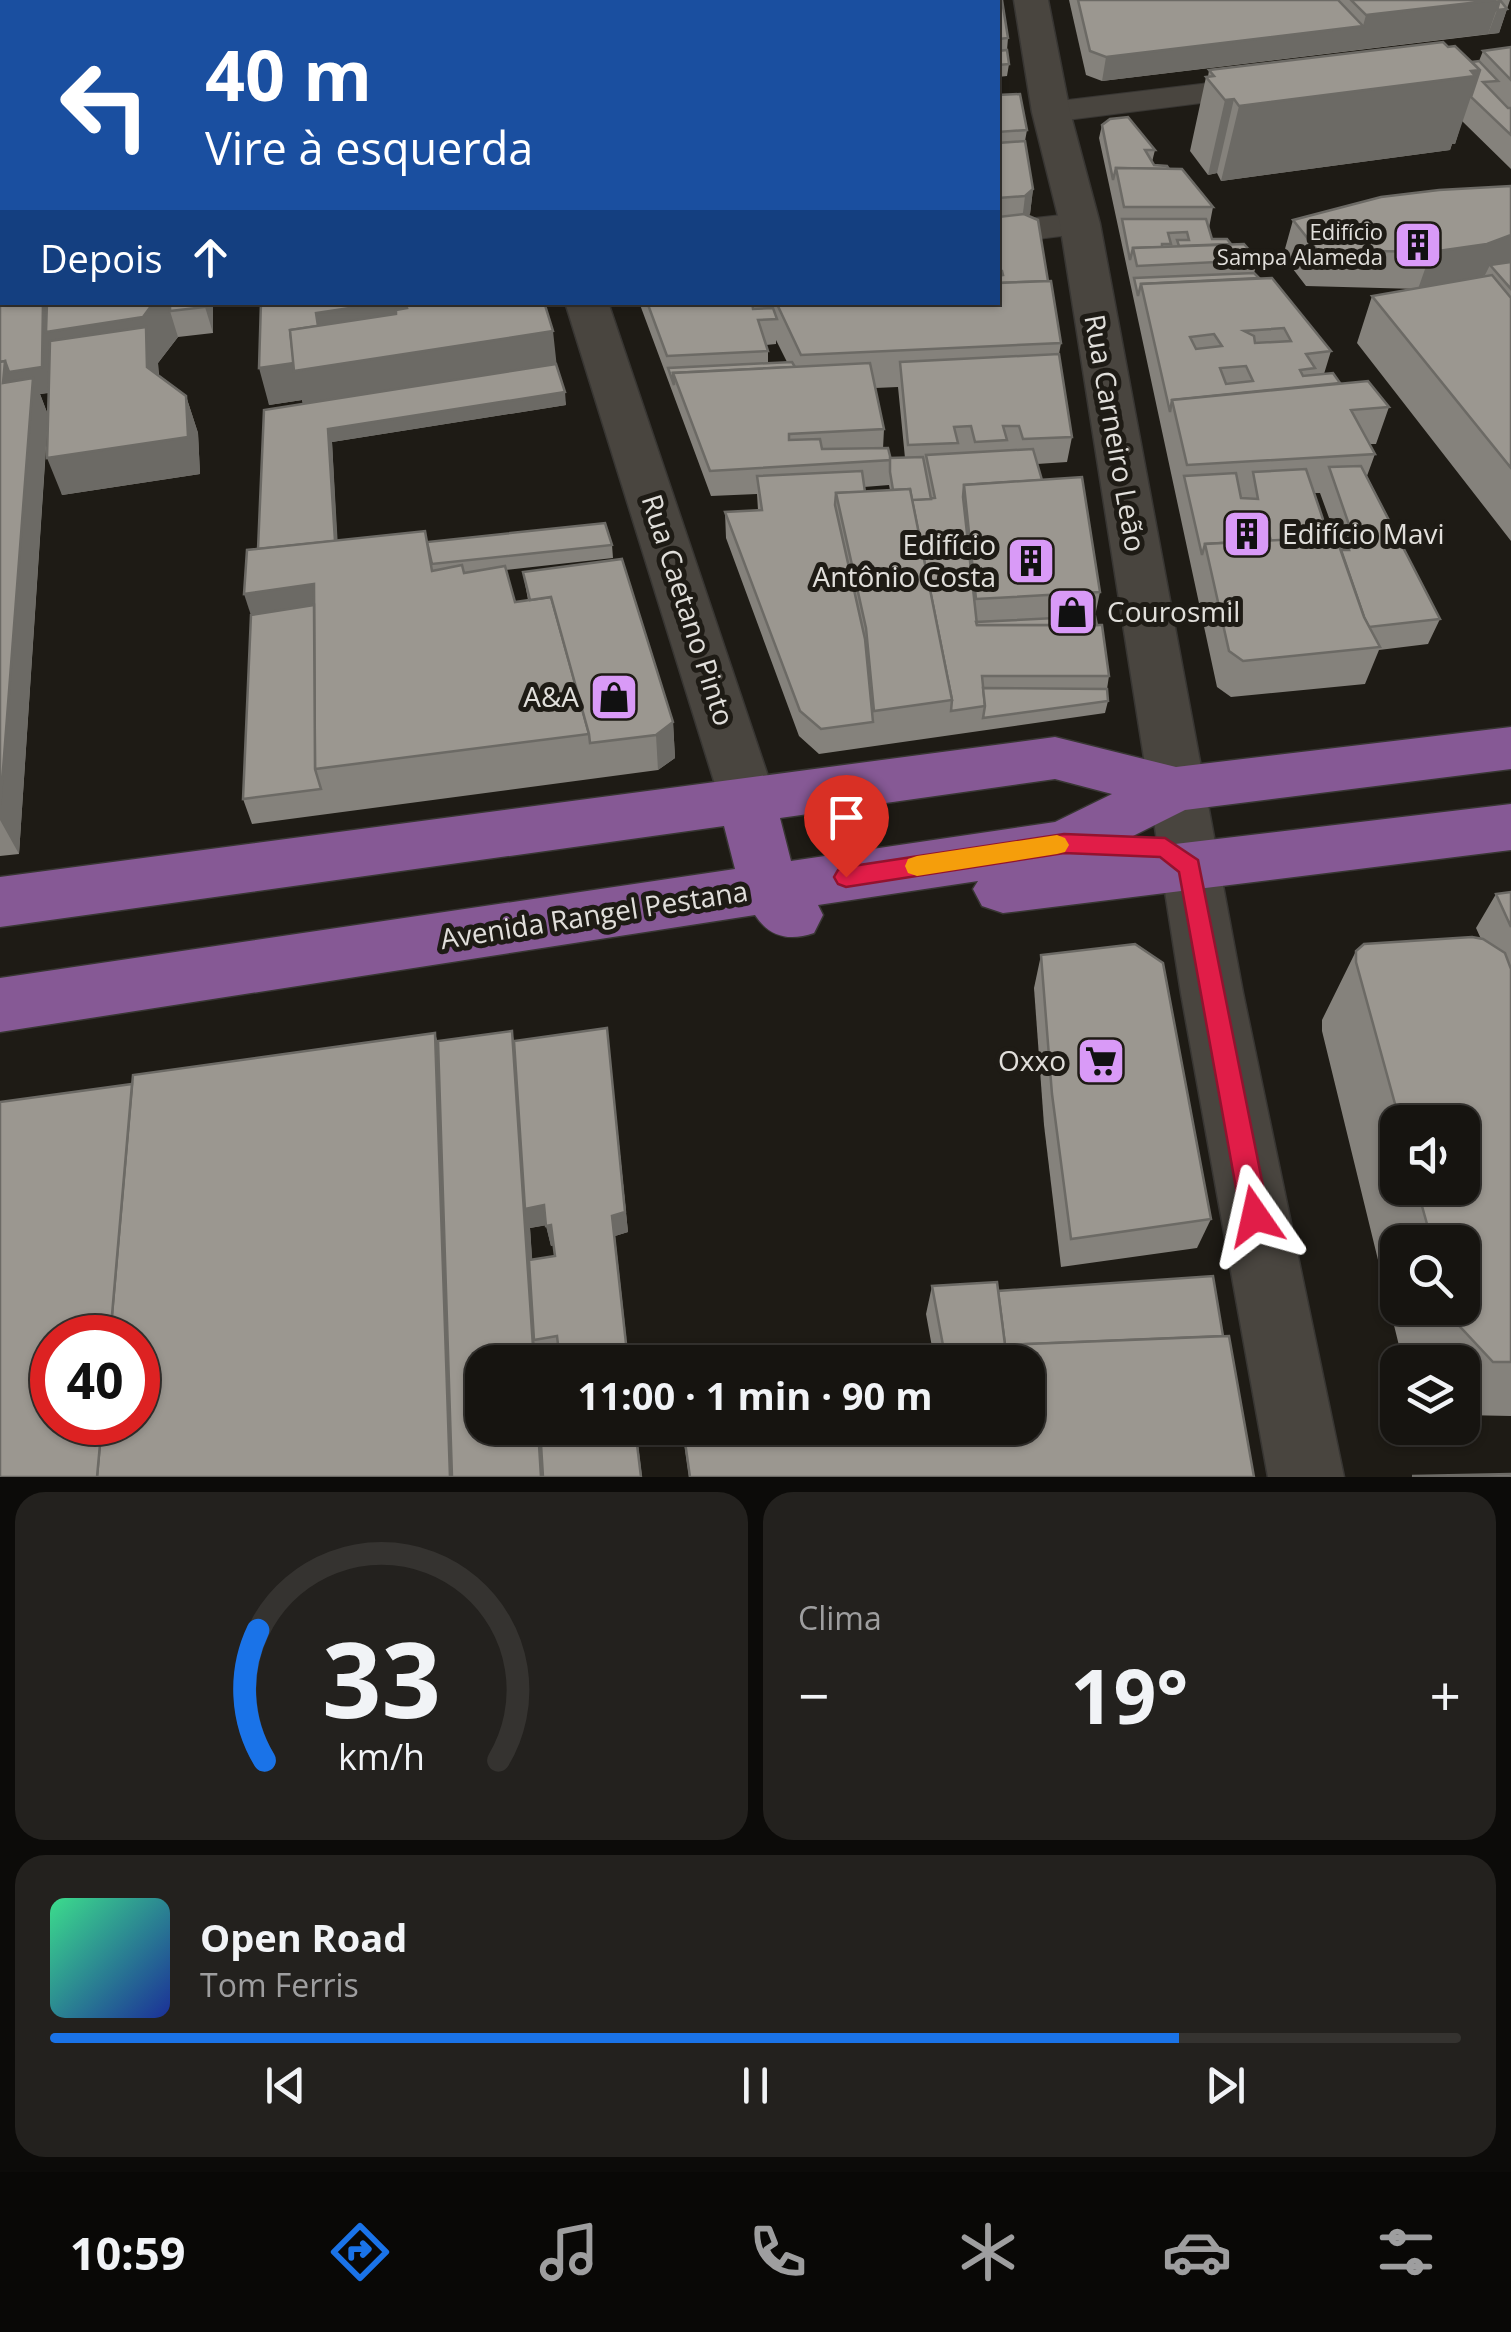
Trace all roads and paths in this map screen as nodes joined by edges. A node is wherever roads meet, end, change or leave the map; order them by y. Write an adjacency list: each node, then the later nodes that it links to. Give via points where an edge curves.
1 (1032, 0): 3 (street, Rua Carneiro Leão)
2 (1297, 83): 3 (street)
3 (1051, 112): 4 (street, Rua Carneiro Leão)
4 (1080, 224): 5 (street); 8 (street, Rua Carneiro Leão)
5 (1000, 233)
6 (587, 305): 9 (street, Rua Caetano Pinto)
7 (1511, 748): 8 (main road, Avenida Rangel Pestana)
8 (1176, 789): 9 (main road, Avenida Rangel Pestana, via 1055,758); 11 (main road, Avenida Rangel Pestana); 12 (street, Rua Carneiro Leão)
9 (747, 797): 13 (main road, Avenida Rangel Pestana); 14 (main road, Rua Caetano Pinto)
10 (1511, 827): 12 (main road, Avenida Rangel Pestana)
11 (1064, 844): 12 (main road, via 1165,848); 14 (main road, Avenida Rangel Pestana)
12 (1190, 867): 14 (main road, Avenida Rangel Pestana); 16 (street, Rua Carneiro Leão)
13 (0, 902)
14 (780, 902): 15 (main road, Avenida Rangel Pestana)
15 (0, 1005)
16 (1306, 1477)

